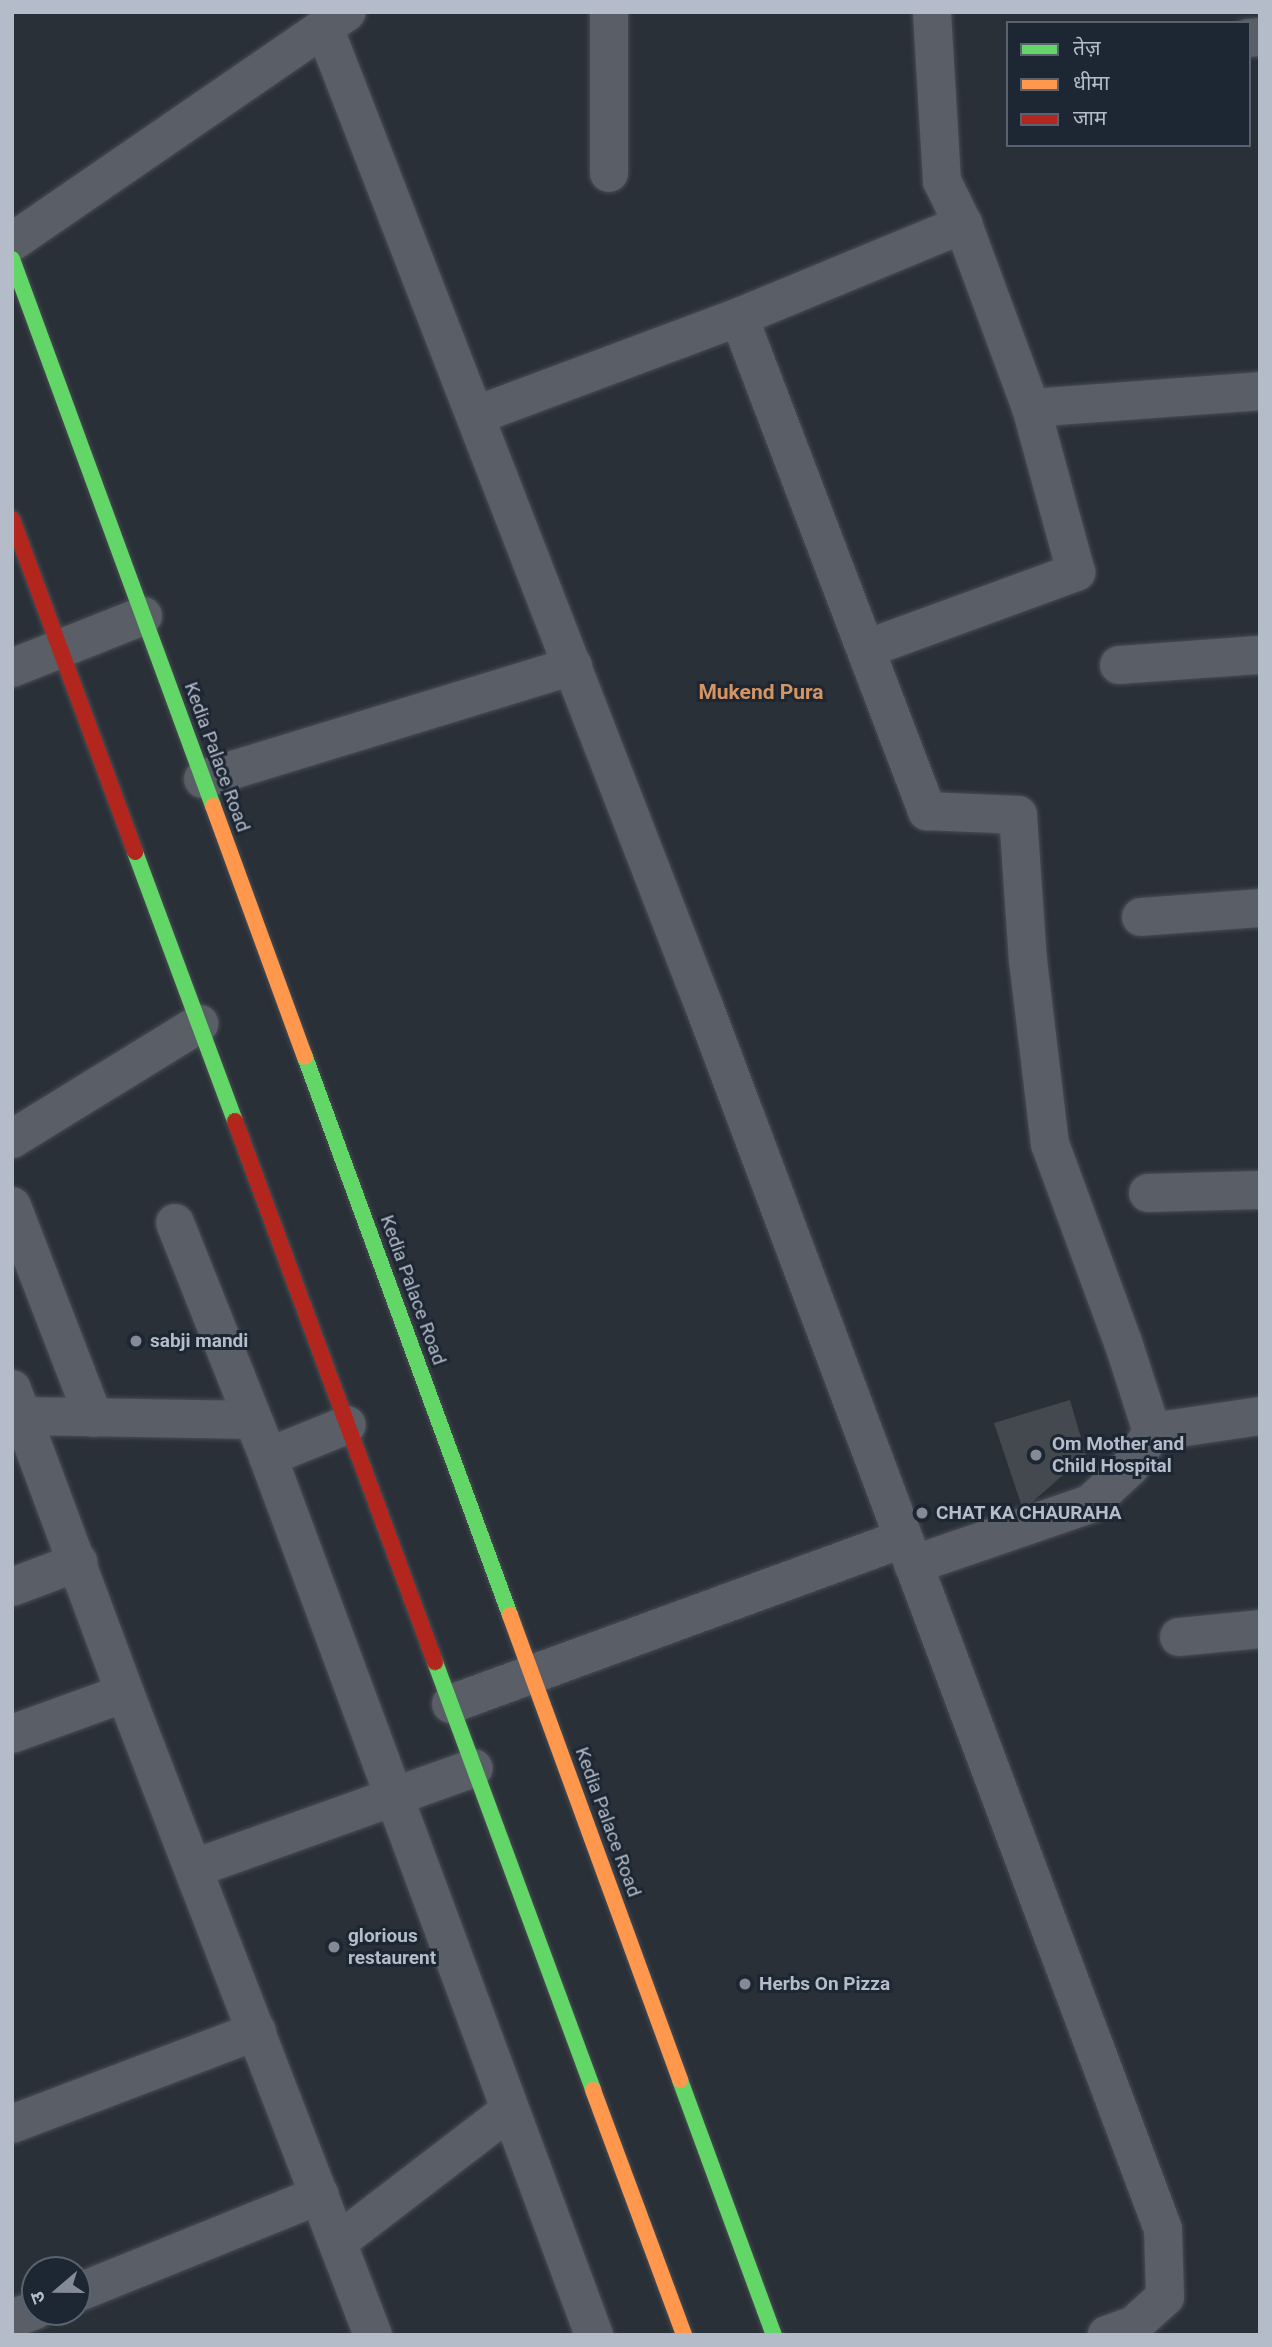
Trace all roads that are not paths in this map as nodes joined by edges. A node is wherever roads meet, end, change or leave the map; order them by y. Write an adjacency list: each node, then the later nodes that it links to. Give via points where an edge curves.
1 (610, 12): 4 (street)
2 (932, 12): 5 (street, via 942,181)
3 (336, 21): 6 (street); 11 (street)
4 (609, 173)
5 (963, 224): 8 (street); 10 (street)
6 (12, 242)
7 (12, 259): 13 (street, Kedia Palace Road)
8 (739, 317): 11 (street); 15 (street)
9 (1260, 391): 10 (street)
10 (1031, 408): 15 (street, via 1076,572)
11 (477, 415): 18 (street)
12 (12, 519): 14 (street)
13 (143, 616): 14 (street); 20 (street, Kedia Palace Road)
14 (60, 649): 19 (street); 23 (street)
15 (866, 649): 34 (street, via 927,811 1018,815 1028,960 1050,1144)
16 (1260, 654): 17 (street)
17 (1119, 665)
18 (573, 666): 20 (street); 36 (street)
19 (12, 668)
20 (203, 779): 41 (street, Kedia Palace Road)
21 (1260, 908): 22 (street)
22 (1141, 918)
23 (199, 1024): 24 (street); 33 (street)
24 (12, 1139)
25 (1260, 1190): 26 (street)
26 (1148, 1193)
27 (12, 1206): 31 (street)
28 (176, 1223): 32 (street)
29 (18, 1403): 31 (street); 37 (street)
30 (1260, 1416): 34 (street)
31 (94, 1418): 32 (street)
32 (253, 1420): 35 (street)
33 (347, 1425): 35 (street); 43 (street)
34 (1152, 1432): 36 (street, via 1130,1467 1090,1504)
35 (268, 1457): 46 (street)
36 (908, 1552): 41 (street); 58 (street, via 1163,2229 1165,2297 1134,2325)
37 (78, 1562): 38 (street); 42 (street)
38 (12, 1587)
39 (1260, 1629): 40 (street)
40 (1179, 1637)
41 (532, 1676): 43 (street); 57 (street, Kedia Palace Road)
42 (125, 1693): 44 (street); 47 (street)
43 (451, 1704): 45 (street)
44 (12, 1734)
45 (474, 1768): 46 (street); 56 (street)
46 (394, 1796): 47 (street); 49 (street)
47 (195, 1868): 48 (street)
48 (257, 2031): 50 (street); 51 (street)
49 (509, 2110): 52 (street); 55 (street)
50 (12, 2124)
51 (320, 2195): 52 (street); 53 (street)
52 (338, 2242): 54 (street)
53 (91, 2287)
54 (373, 2335)
55 (594, 2335)
56 (684, 2335)
57 (774, 2335)
58 (1107, 2335)

